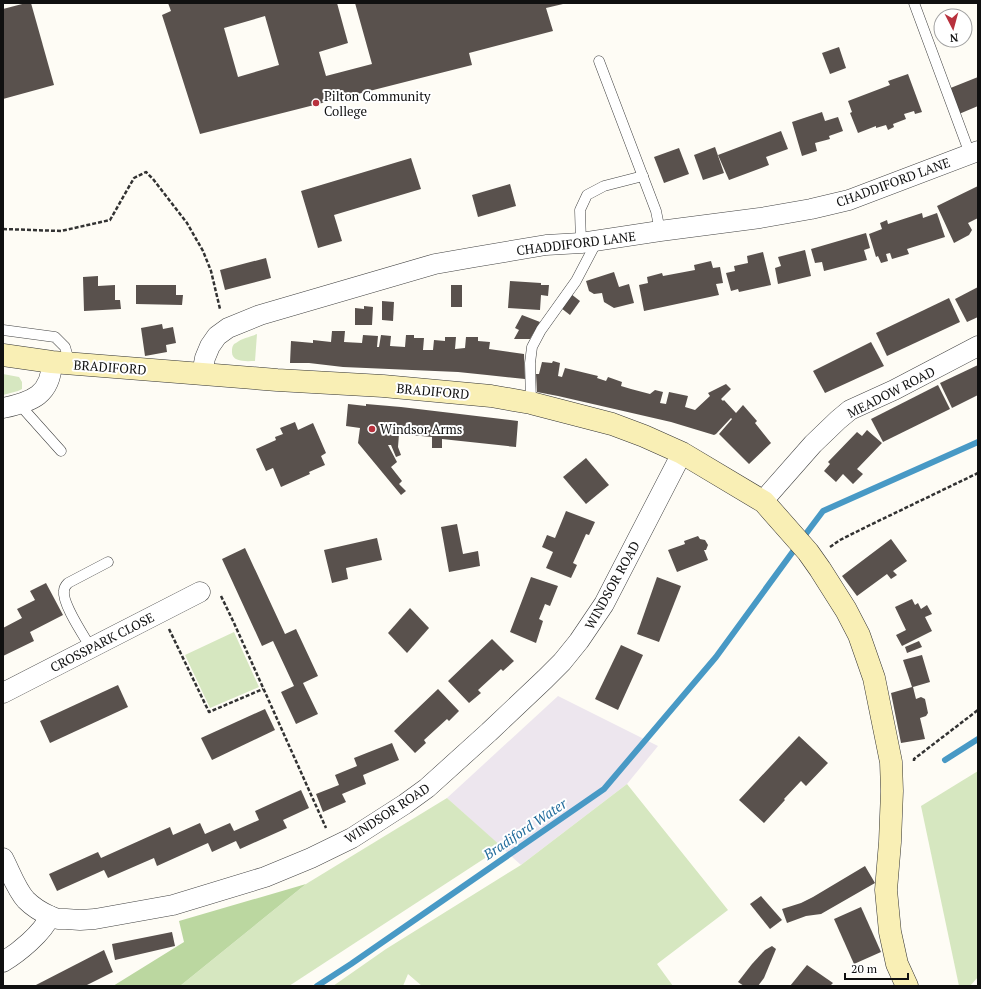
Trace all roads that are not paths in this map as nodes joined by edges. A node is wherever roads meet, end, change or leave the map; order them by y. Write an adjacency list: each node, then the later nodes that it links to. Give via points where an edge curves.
1 (914, 3): 3 (lane)
2 (599, 61): 4 (lane)
3 (974, 153): 5 (street, CHADDIFORD LANE, via 849,200 760,218)
4 (643, 176): 5 (lane, via 656,211); 6 (lane, via 604,186 587,195 580,210)
5 (660, 231): 6 (street, CHADDIFORD LANE)
6 (589, 242): 11 (street, CHADDIFORD LANE, via 546,245 435,264 260,315 228,328 217,336 204,358); 12 (lane, via 576,281 532,347)
7 (3, 330): 10 (lane, via 55,337 65,347)
8 (978, 346): 16 (street, MEADOW ROAD, via 850,410 813,444)
9 (3, 355): 10 (street, BRADIFORD)
10 (61, 363): 11 (street, BRADIFORD); 13 (street, via 38,396)
11 (202, 374): 12 (street, BRADIFORD, via 383,386 491,396)
12 (531, 403): 15 (street, BRADIFORD, via 612,424)
13 (11, 406): 14 (lane)
14 (61, 451)
15 (682, 453): 16 (street, BRADIFORD); 23 (street, WINDSOR ROAD, via 604,604 580,641 545,679 428,788 352,838 265,877 173,905 95,919 66,920)
16 (764, 502): 25 (street, BRADIFORD, via 810,555 846,610 859,635 874,678 891,762 892,791 886,890 890,932 897,964)
17 (108, 562): 19 (lane, via 68,583 63,592 70,611)
18 (200, 592): 19 (street, CROSSPARK CLOSE)
19 (91, 648): 20 (street, CROSSPARK CLOSE)
20 (3, 693)
21 (3, 858): 22 (street, WINDSOR ROAD)
22 (8, 879): 23 (street, WINDSOR ROAD, via 37,910)
23 (50, 916): 24 (street, via 29,942)
24 (3, 962)
25 (907, 986)

